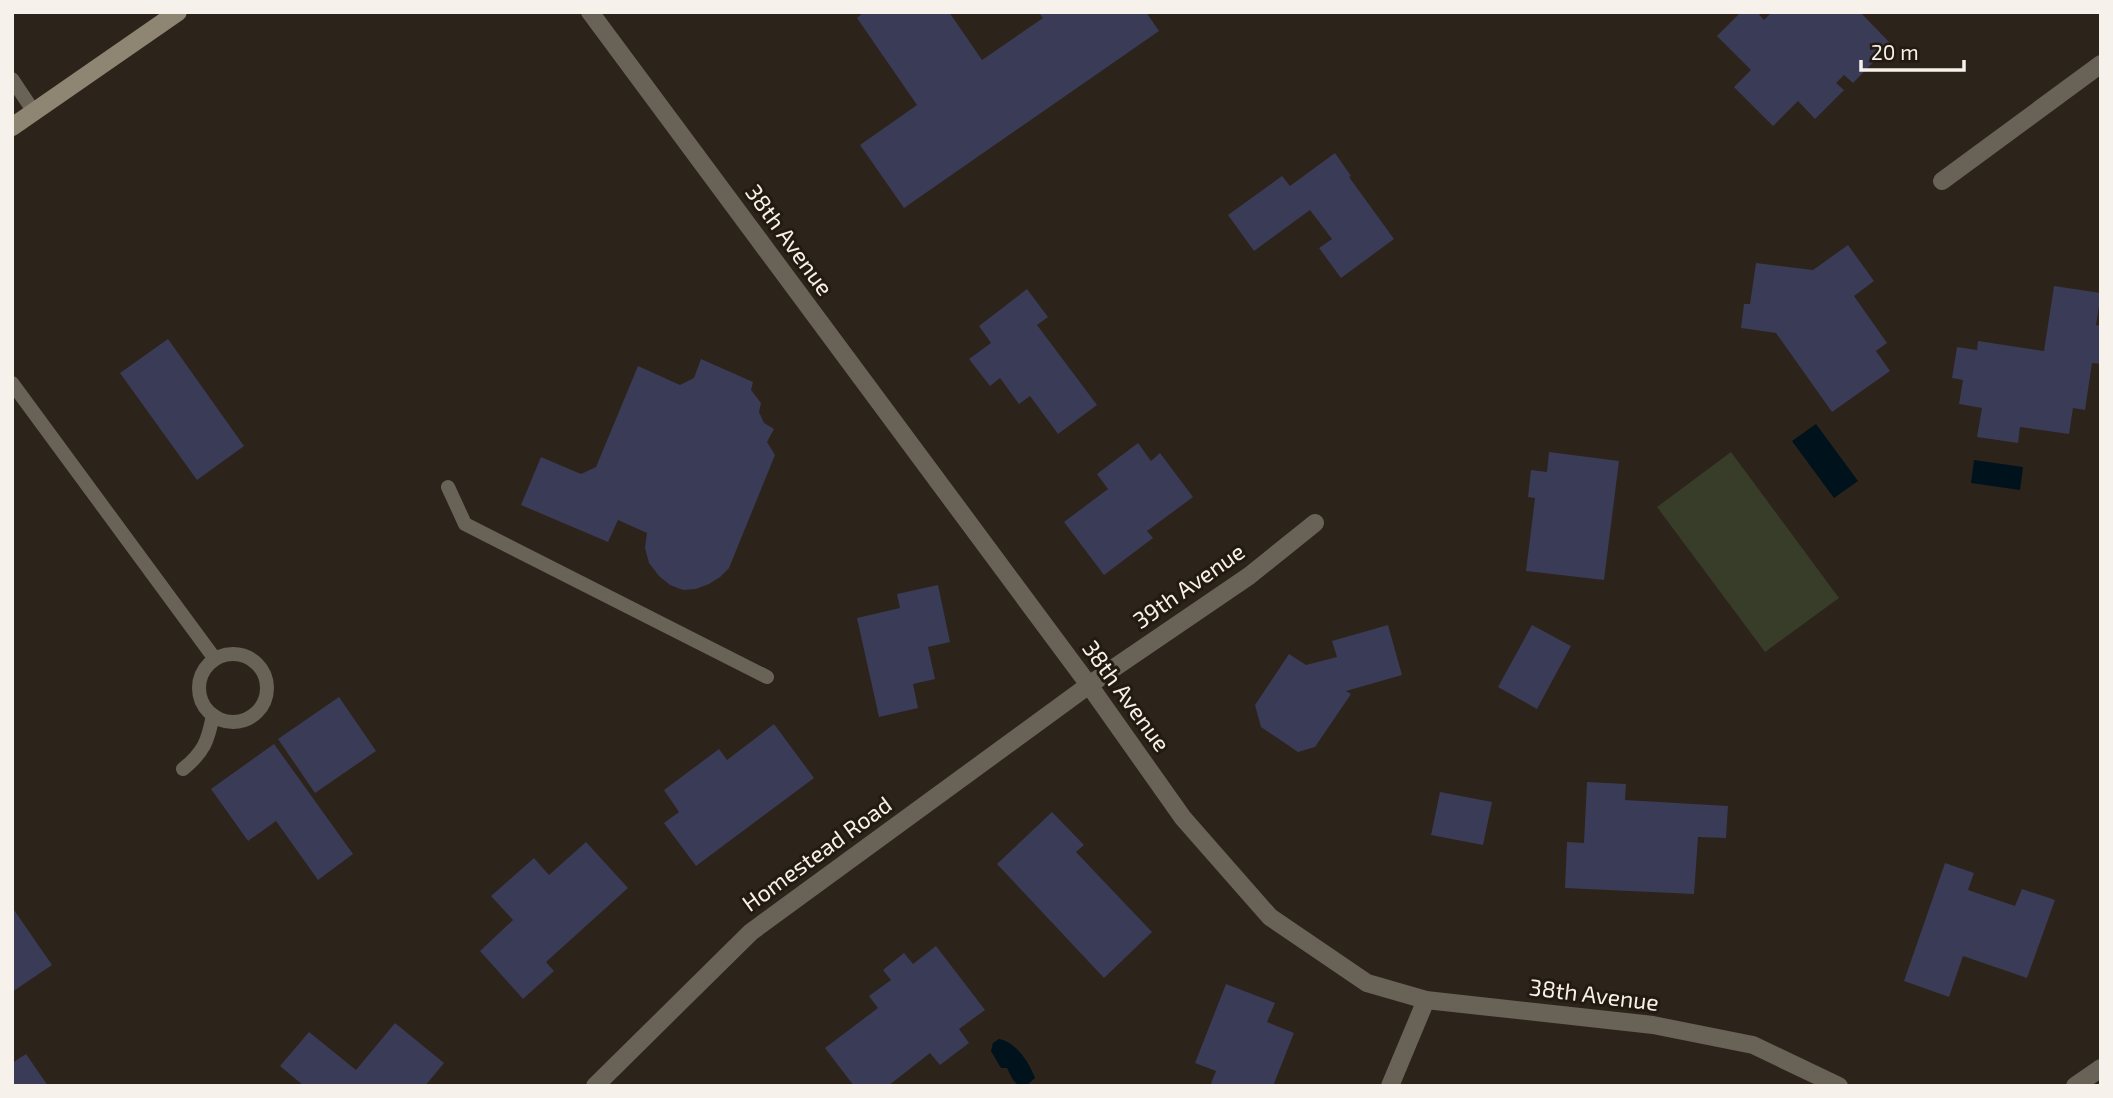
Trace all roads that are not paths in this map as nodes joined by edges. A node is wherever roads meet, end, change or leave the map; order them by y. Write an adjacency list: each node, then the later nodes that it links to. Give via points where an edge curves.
1 (178, 12): 5 (main road)
2 (590, 12): 13 (street, 38th Avenue)
3 (2101, 64): 7 (street)
4 (12, 79): 5 (lane)
5 (34, 112): 6 (main road)
6 (12, 127)
7 (1942, 181)
8 (12, 383): 11 (lane)
9 (448, 487): 12 (lane, via 465,524)
10 (1315, 523): 13 (street, 39th Avenue, via 1249,576)
11 (215, 659): 14 (lane, via 206,666 198,687 205,708); 14 (lane, via 236,654 257,663 266,694 245,719 234,722)
12 (767, 677)
13 (1089, 685): 16 (street, 38th Avenue, via 1183,818 1270,917 1367,983); 18 (street, Homestead Road, via 751,932)
14 (213, 715): 15 (lane, via 209,739)
15 (183, 769)
16 (1426, 1000): 19 (street); 20 (street, 38th Avenue, via 1653,1025 1753,1045)
17 (2101, 1068): 21 (street)
18 (595, 1086)
19 (1390, 1086)
20 (1839, 1086)
21 (2075, 1086)

